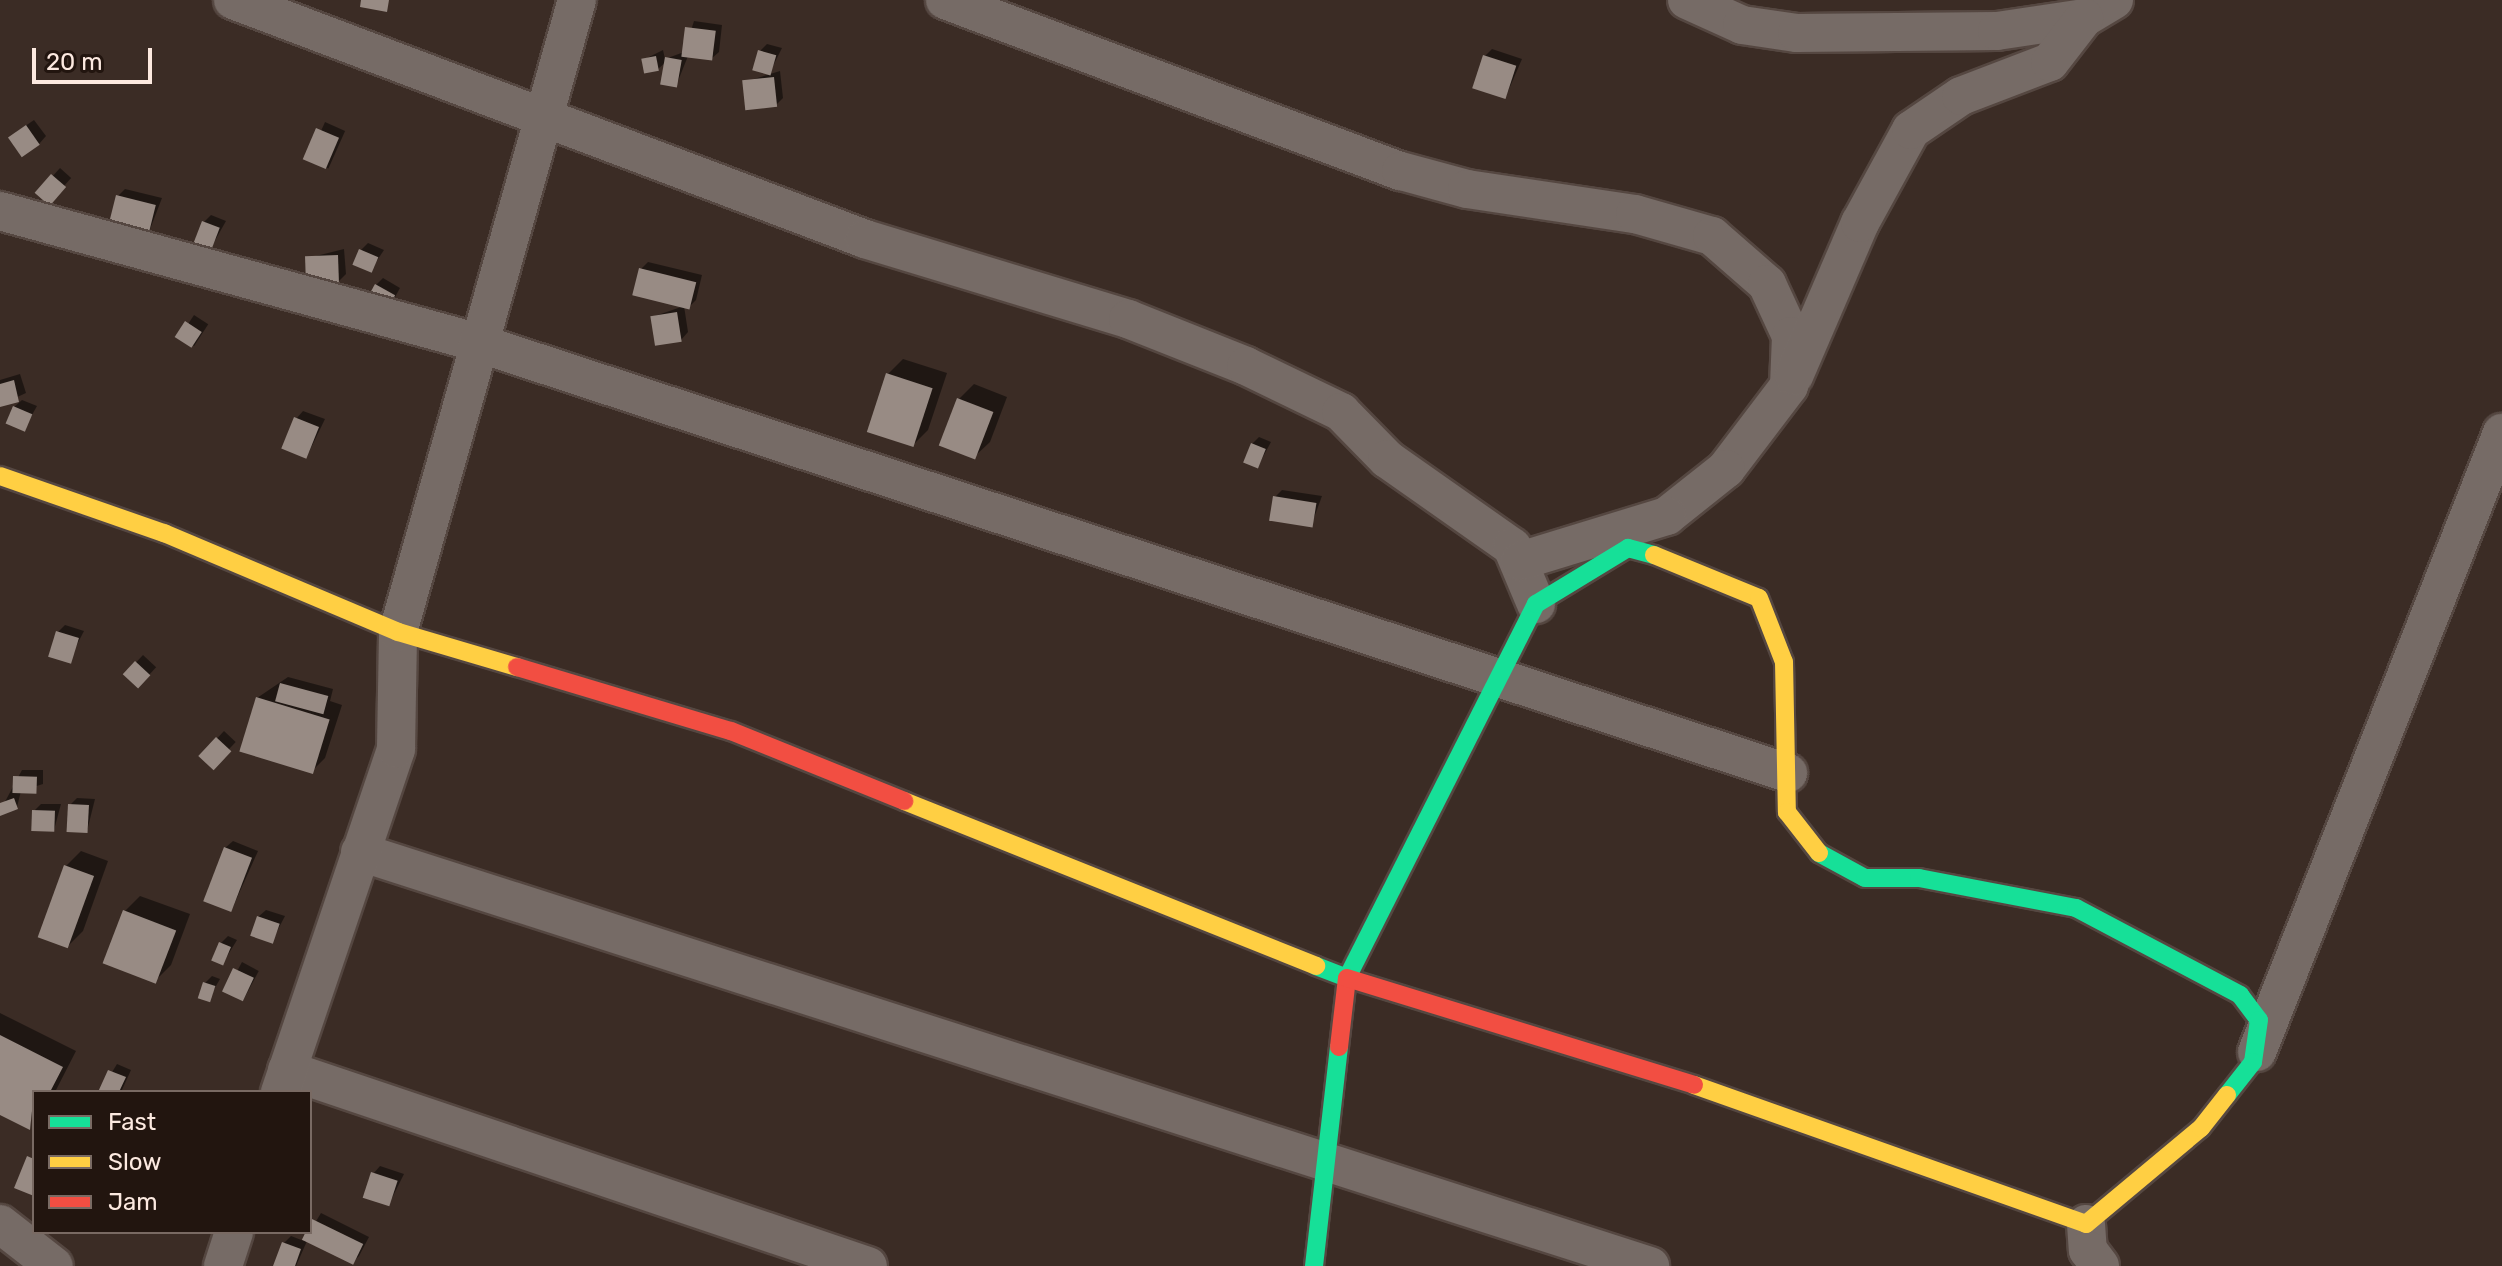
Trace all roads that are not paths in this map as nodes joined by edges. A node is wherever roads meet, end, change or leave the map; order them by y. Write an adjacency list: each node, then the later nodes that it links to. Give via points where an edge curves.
1 (233, 0): 6 (street)
2 (577, 0): 6 (street)
3 (945, 0): 9 (street, via 1401,171 1467,189 1635,214 1712,236 1767,284 1791,336)
4 (1687, 0): 5 (street, via 1742,25 1797,33 1997,31)
5 (2099, 9): 9 (street, via 2050,62 1961,96 1911,130)
6 (540, 120): 8 (street); 12 (street, via 1246,366 1341,412 1387,459 1512,547)
7 (0, 211): 8 (street)
8 (478, 343): 14 (street); 15 (street)
9 (1789, 386): 12 (street, via 1726,469 1667,516)
10 (2502, 433): 19 (street)
11 (0, 476): 14 (street, via 164,533)
12 (1520, 561): 13 (street)
13 (1536, 604): 15 (street); 16 (street, via 1628,548 1695,566 1759,598 1784,662)
14 (398, 632): 17 (street, via 396,749); 18 (street, via 731,731)
15 (1498, 678): 16 (street); 18 (street)
16 (1788, 773): 19 (street, via 1787,812 1827,863 1865,878 1919,878 2076,908 2240,995 2259,1020)
17 (360, 852): 20 (street); 21 (street)
18 (1347, 978): 21 (street); 23 (street, via 1629,1062)
19 (2253, 1062): 23 (street, via 2201,1128)
20 (284, 1081): 27 (street)
21 (1322, 1161): 28 (street); 29 (street)
22 (0, 1224): 25 (street)
23 (2086, 1224): 30 (street, via 2088,1250)
24 (233, 1234): 26 (street)
25 (54, 1266)
26 (223, 1266)
27 (868, 1266)
28 (1314, 1266)
29 (1650, 1266)
30 (2100, 1266)

